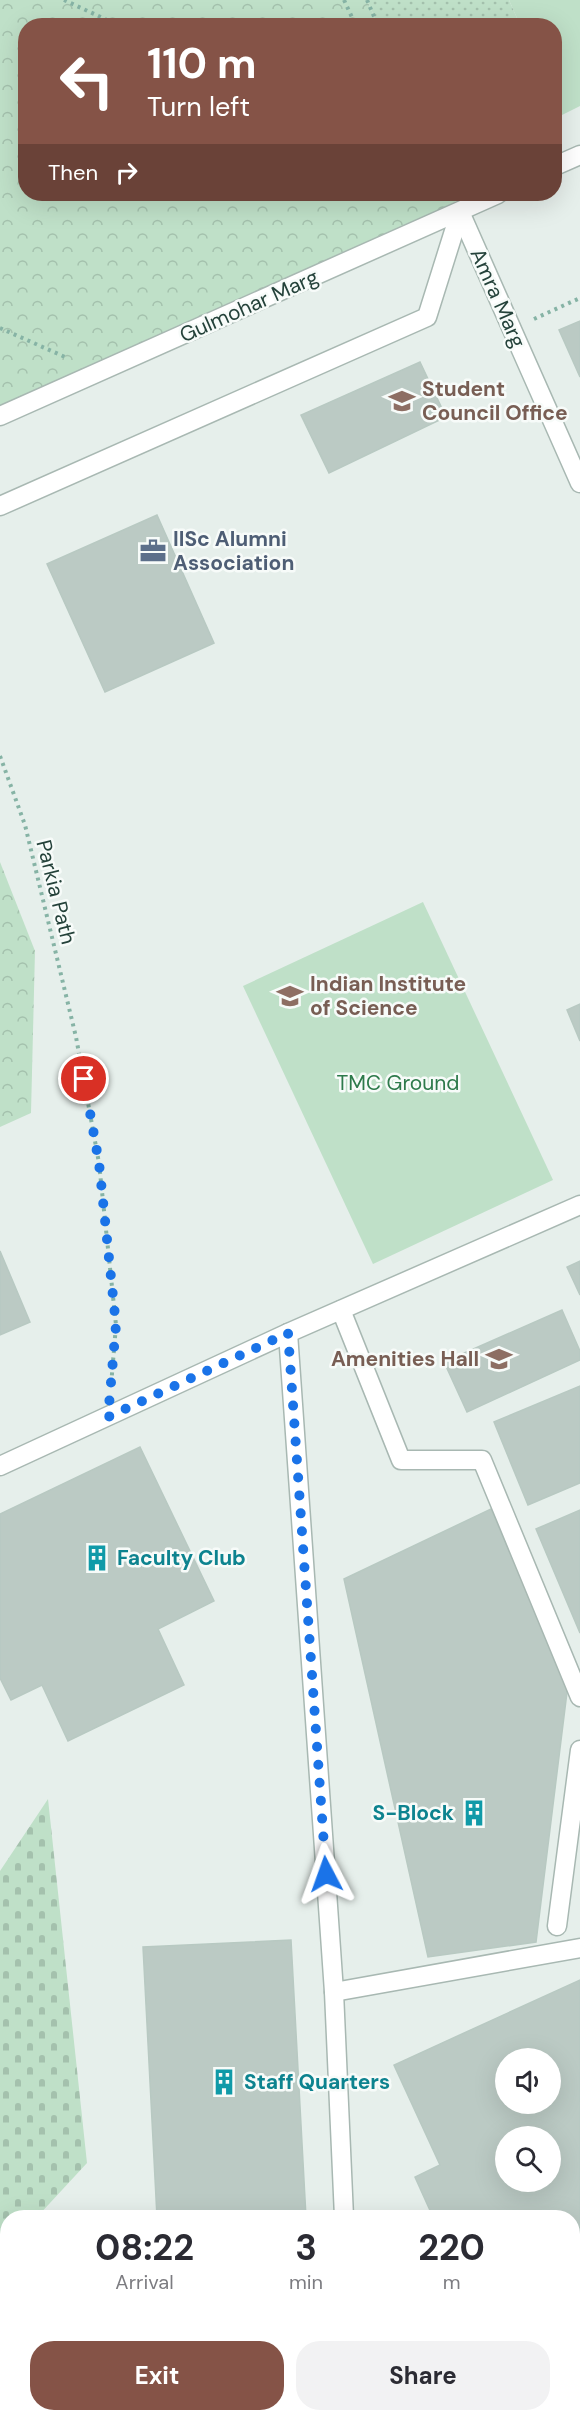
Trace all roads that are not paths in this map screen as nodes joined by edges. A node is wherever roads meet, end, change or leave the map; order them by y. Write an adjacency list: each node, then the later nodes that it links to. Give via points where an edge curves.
1 (580, 155): 2 (lane)
2 (562, 163)
3 (483, 201): 4 (lane, Gulmohar Marg)
4 (460, 212): 5 (lane, Gulmohar Marg); 6 (lane, Amra Marg); 7 (lane, via 427,317)
5 (0, 416)
6 (580, 483)
7 (0, 506)
8 (580, 1205): 9 (lane)
9 (341, 1310): 10 (lane); 12 (lane, via 401,1460 482,1460)
10 (288, 1333): 11 (lane); 16 (lane)
11 (0, 1466)
12 (580, 1697)
13 (580, 1750): 14 (lane)
14 (557, 1926)
15 (580, 1948): 16 (lane)
16 (334, 1992): 17 (lane)
17 (344, 2210)

